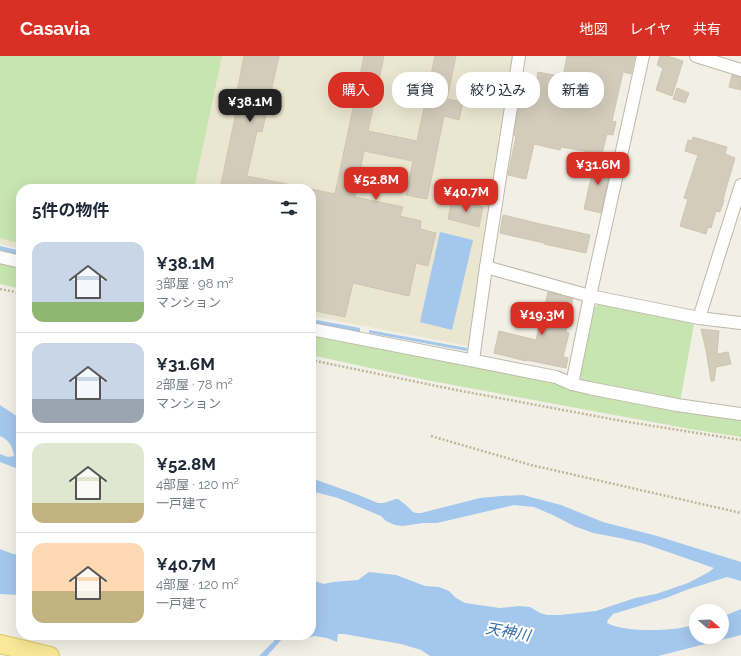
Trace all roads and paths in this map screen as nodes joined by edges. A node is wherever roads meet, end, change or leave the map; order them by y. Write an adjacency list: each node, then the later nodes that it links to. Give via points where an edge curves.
1 (519, 56): 8 (street)
2 (643, 56): 11 (street)
3 (696, 56): 4 (street)
4 (741, 70)
5 (741, 184): 12 (street)
6 (0, 257): 7 (street)
7 (16, 261)
8 (486, 267): 11 (street); 15 (street)
9 (0, 289): 10 (path)
10 (16, 293)
11 (590, 296): 12 (street); 17 (street)
12 (699, 318): 13 (street)
13 (741, 324)
14 (316, 330): 15 (street)
15 (473, 360): 17 (street, via 556,377)
16 (316, 361): 20 (path, via 622,421)
17 (572, 384): 18 (street, via 677,405)
18 (741, 414)
19 (431, 436): 21 (path, via 531,465)
20 (741, 440)
21 (741, 513)
22 (0, 644): 23 (main road)
23 (50, 656)

